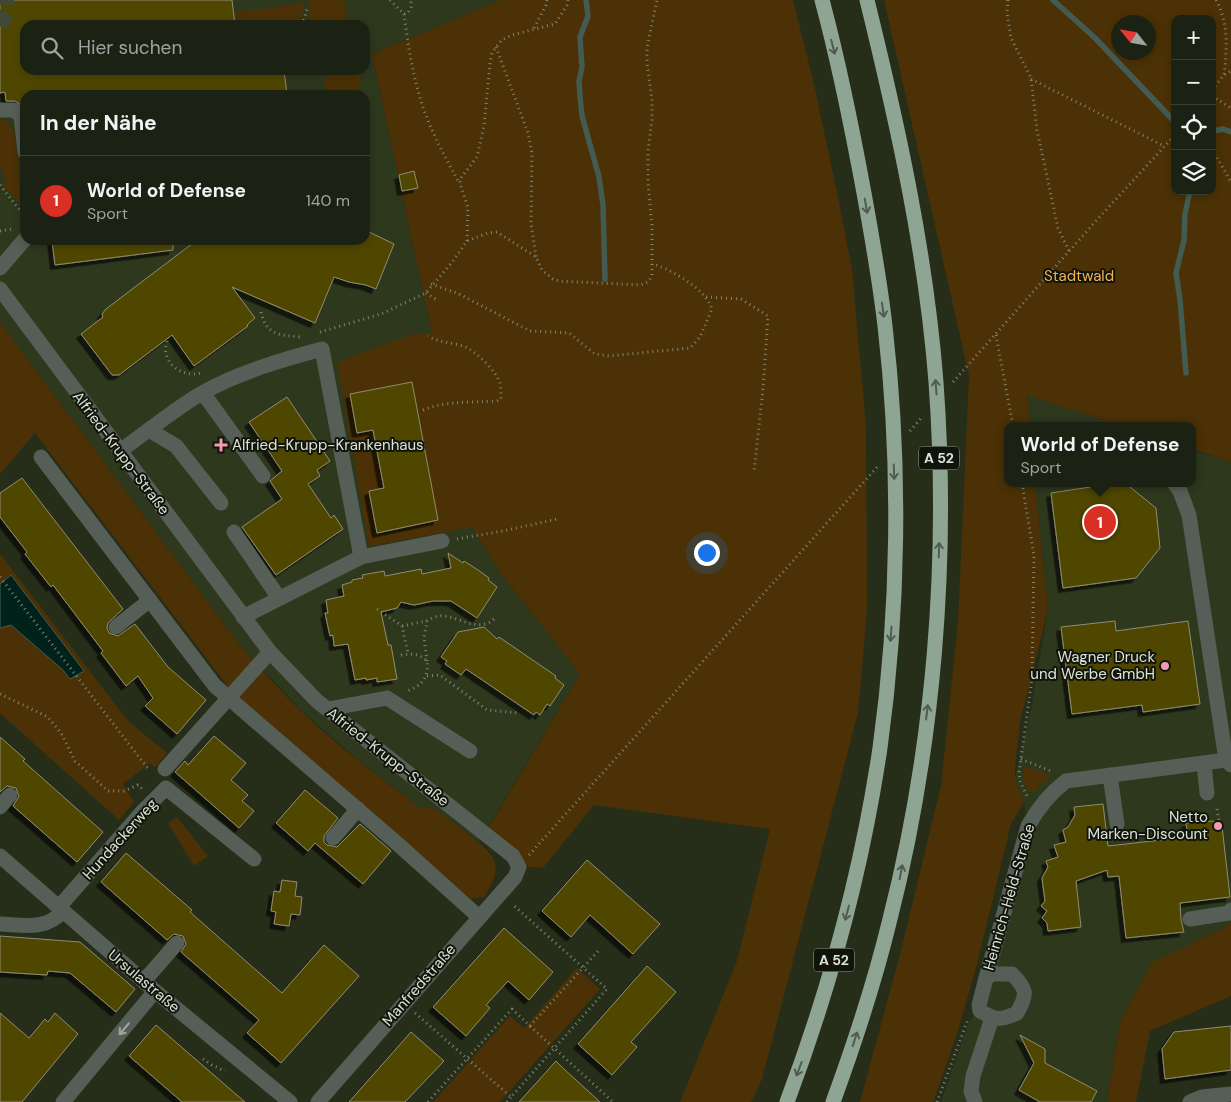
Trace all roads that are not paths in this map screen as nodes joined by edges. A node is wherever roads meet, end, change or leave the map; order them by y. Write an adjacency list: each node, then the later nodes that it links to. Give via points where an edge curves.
1 (822, 0): 50 (highway, A 52, one-way to 50, via 854,137 885,326 894,442 892,635 880,749 850,902 819,1012)
2 (867, 0): 51 (highway, A 52, one-way to 2, via 875,974 907,843 929,698 940,541 936,382 925,282 900,138)
3 (0, 110): 4 (street, via 14,110)
4 (20, 115)
5 (20, 244): 6 (street)
6 (0, 268)
7 (0, 289): 10 (street, Alfried-Krupp-Straße)
8 (203, 393): 9 (street); 12 (street); 17 (street, via 263,366 322,349)
9 (149, 430): 10 (street); 14 (street, via 176,446)
10 (120, 450): 20 (street, Alfried-Krupp-Straße)
11 (41, 456): 19 (street)
12 (263, 476)
13 (1177, 487): 26 (street, via 1190,515)
14 (222, 503)
15 (234, 532): 18 (street)
16 (442, 542): 17 (street)
17 (361, 557): 18 (street)
18 (279, 598): 20 (street)
19 (150, 600): 21 (street); 23 (street, via 215,686)
20 (243, 617): 22 (street, Alfried-Krupp-Straße)
21 (116, 627)
22 (270, 652): 23 (street); 24 (street, Alfried-Krupp-Straße)
23 (229, 698): 28 (street); 31 (street)
24 (328, 709): 25 (street, via 387,698); 36 (street, Alfried-Krupp-Straße, via 513,856)
25 (470, 751)
26 (1228, 762): 27 (street)
27 (1204, 764): 29 (street); 30 (street)
28 (158, 772)
29 (1110, 775): 32 (street); 43 (street, Heinrich-Held-Straße, via 1066,781 1044,801 1028,826)
30 (1207, 793)
31 (358, 809): 33 (street); 39 (street)
32 (1117, 824)
33 (333, 838)
34 (0, 856): 37 (street, Ursulastraße)
35 (254, 859): 37 (street, Hundackerweg, via 166,788 142,811)
36 (519, 867): 39 (street, Manfredstraße, via 515,877)
37 (61, 909): 41 (street, Hundackerweg, via 56,920 46,924); 44 (street, Ursulastraße)
38 (1231, 910): 40 (street, via 1229,913)
39 (479, 917): 49 (street, Manfredstraße)
40 (1190, 919)
41 (0, 924)
42 (177, 943): 44 (street)
43 (986, 978): 45 (street, Heinrich-Held-Straße, via 979,1005 980,1011); 45 (street, Heinrich-Held-Straße, via 992,974 1012,974 1023,985 1025,994 1016,1013 1001,1019)
44 (150, 986): 47 (street, one-way to 47); 48 (street, Ursulastraße)
45 (992, 1018): 52 (street, via 973,1076 971,1091)
46 (1231, 1094): 53 (street, via 1202,1097)
47 (63, 1102)
48 (290, 1102)
49 (318, 1102)
50 (786, 1102)
51 (833, 1102)
52 (976, 1102)
53 (1190, 1102)

